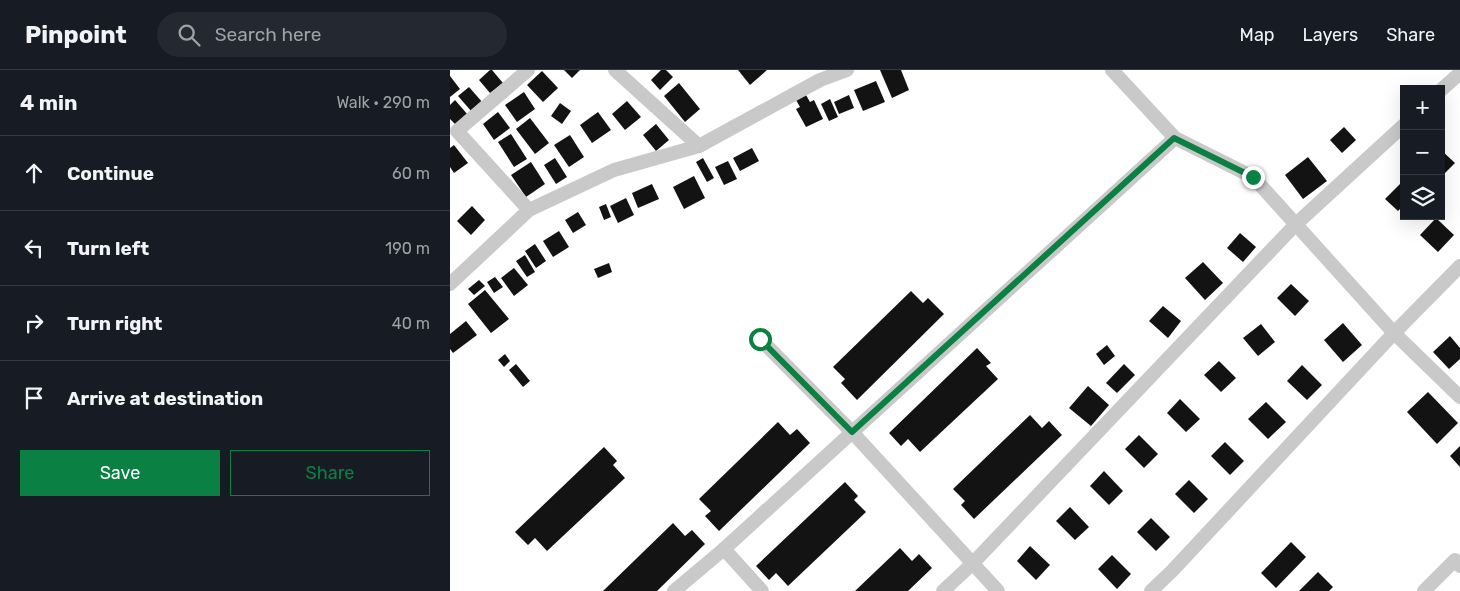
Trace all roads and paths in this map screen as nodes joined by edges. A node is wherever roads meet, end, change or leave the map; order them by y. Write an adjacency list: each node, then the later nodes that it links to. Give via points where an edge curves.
1 (528, 70): 10 (street, via 457,131)
2 (615, 70): 9 (street)
3 (847, 70): 9 (street, via 820,80)
4 (1112, 70): 8 (street)
5 (1460, 73): 6 (street)
6 (1445, 86)
7 (1400, 129): 11 (street)
8 (1174, 138): 11 (street, via 1253,177); 17 (street)
9 (699, 146): 10 (street, via 614,170)
10 (529, 210): 13 (street)
11 (1296, 224): 14 (street); 19 (street)
12 (1458, 272): 14 (street)
13 (450, 284)
14 (1394, 332): 16 (street); 21 (street)
15 (760, 339): 17 (street)
16 (1460, 397)
17 (852, 432): 18 (street); 19 (street)
18 (724, 549): 22 (street); 23 (street)
19 (972, 564): 24 (street); 25 (street)
20 (1460, 566): 26 (street, via 1454,560)
21 (1154, 590)
22 (674, 591)
23 (762, 591)
24 (943, 591)
25 (998, 591)
26 (1424, 591)

